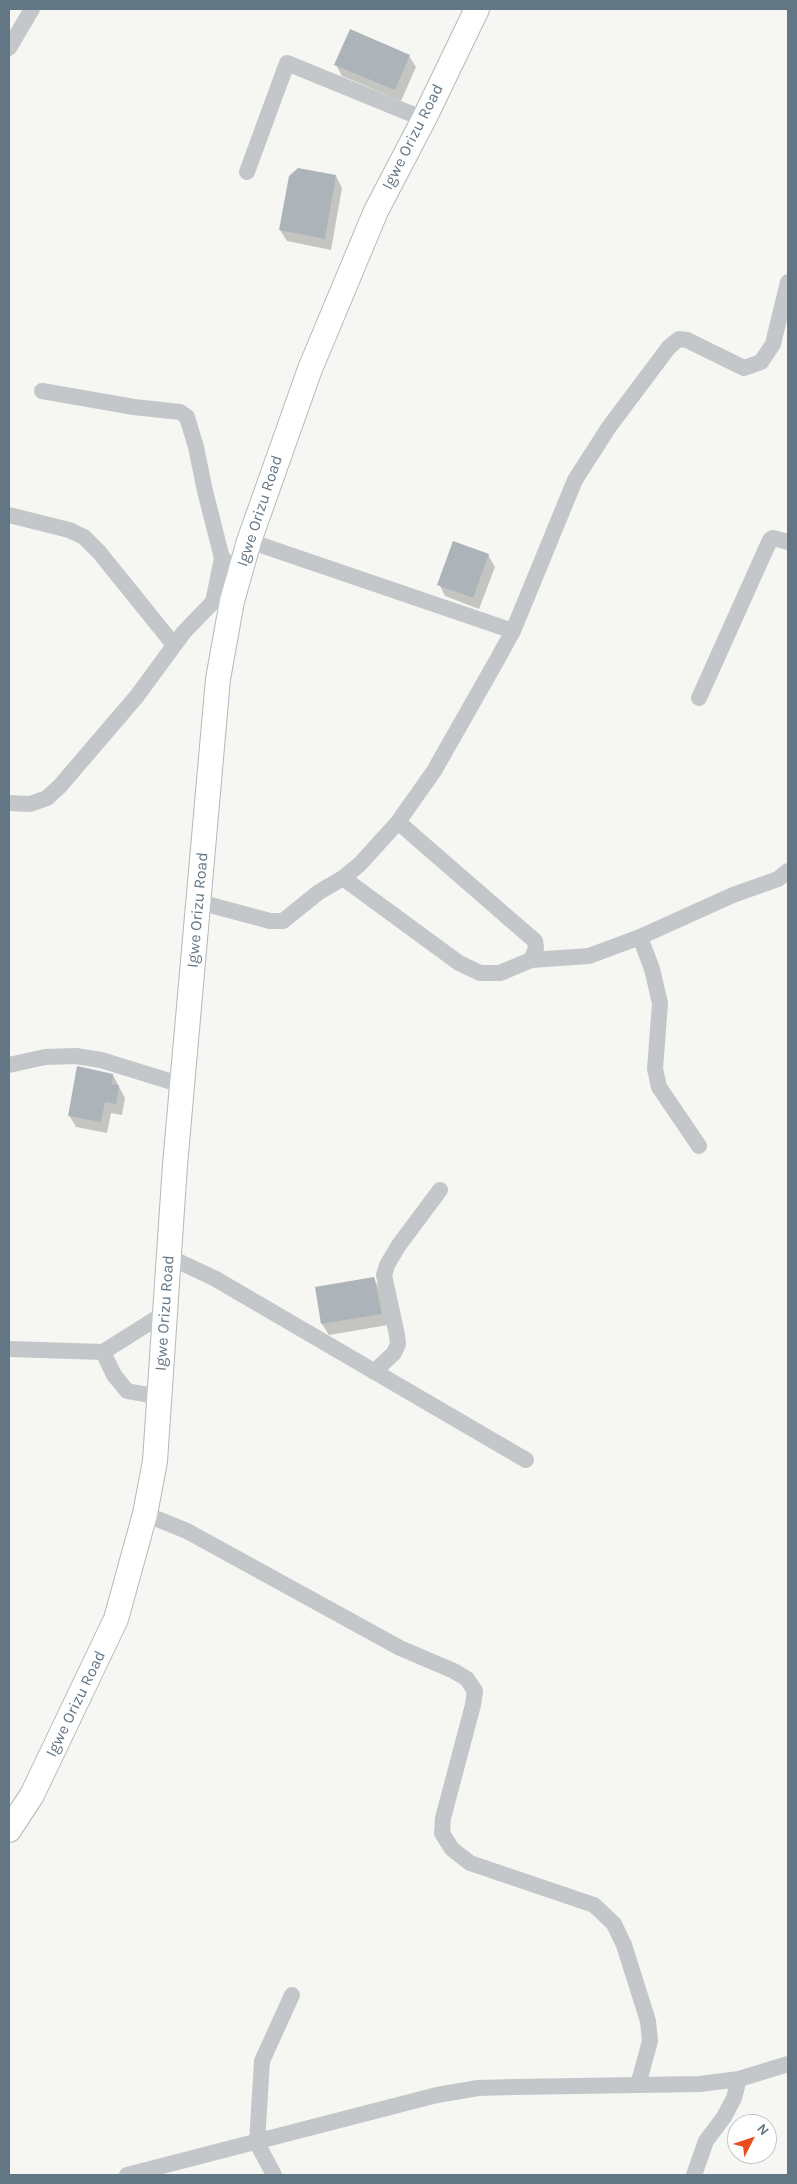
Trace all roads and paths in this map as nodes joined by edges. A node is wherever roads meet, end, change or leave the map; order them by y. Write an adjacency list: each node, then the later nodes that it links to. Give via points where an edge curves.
1 (32, 9): 3 (street)
2 (477, 9): 4 (main road, Igwe Orizu Road)
3 (9, 48)
4 (424, 119): 5 (street, via 287,63); 9 (main road, Igwe Orizu Road, via 376,211 313,360)
5 (247, 172)
6 (788, 287): 13 (street, via 774,344 762,362 744,368 687,340 679,339 669,346 609,427 575,480)
7 (42, 391): 11 (street, via 180,412 187,417 204,492)
8 (9, 515): 14 (street, via 84,537)
9 (249, 541): 11 (main road, Igwe Orizu Road); 13 (street)
10 (788, 542): 15 (street, via 770,540)
11 (232, 562): 12 (main road, Igwe Orizu Road)
12 (223, 602): 14 (street, via 184,632); 20 (main road, Igwe Orizu Road)
13 (513, 631): 17 (street, via 434,771)
14 (174, 645): 16 (street, via 126,711 60,786 46,798 30,804)
15 (700, 698)
16 (9, 803)
17 (398, 822): 19 (street); 22 (street, via 535,941)
18 (788, 871): 21 (street, via 778,879 733,895)
19 (344, 878): 20 (street, via 319,892 283,921); 22 (street, via 433,946 480,974 500,973)
20 (199, 902): 24 (main road, Igwe Orizu Road)
21 (640, 937): 22 (street, via 589,956); 25 (street, via 660,1003 655,1069 659,1087)
22 (531, 960)
23 (9, 1066): 24 (street, via 45,1057 76,1056 101,1060)
24 (182, 1085): 27 (main road, Igwe Orizu Road)
25 (699, 1146)
26 (440, 1190): 31 (street, via 387,1265 384,1275 398,1344 394,1353)
27 (169, 1258): 28 (main road, Igwe Orizu Road); 31 (street, via 214,1278)
28 (165, 1313): 30 (street); 32 (main road, Igwe Orizu Road)
29 (9, 1349): 30 (street)
30 (103, 1352): 32 (street, via 114,1375 128,1391)
31 (374, 1372): 33 (street)
32 (160, 1397): 34 (main road, Igwe Orizu Road, via 155,1461)
33 (526, 1460)
34 (145, 1514): 35 (main road, Igwe Orizu Road, via 116,1619 32,1795); 39 (street, via 187,1531 400,1648 454,1670 467,1679 474,1691 474,1705 443,1818 442,1833 452,1849 470,1863 594,1905 614,1924 624,1944 648,2021 650,2041)
35 (9, 1830)
36 (292, 1995): 40 (street, via 262,2061)
37 (788, 2064): 38 (street)
38 (740, 2079): 39 (street, via 700,2084); 43 (street, via 724,2117 706,2141)
39 (638, 2085): 40 (street, via 478,2088 437,2095)
40 (256, 2143): 41 (street); 42 (street)
41 (127, 2175)
42 (274, 2175)
43 (694, 2175)

